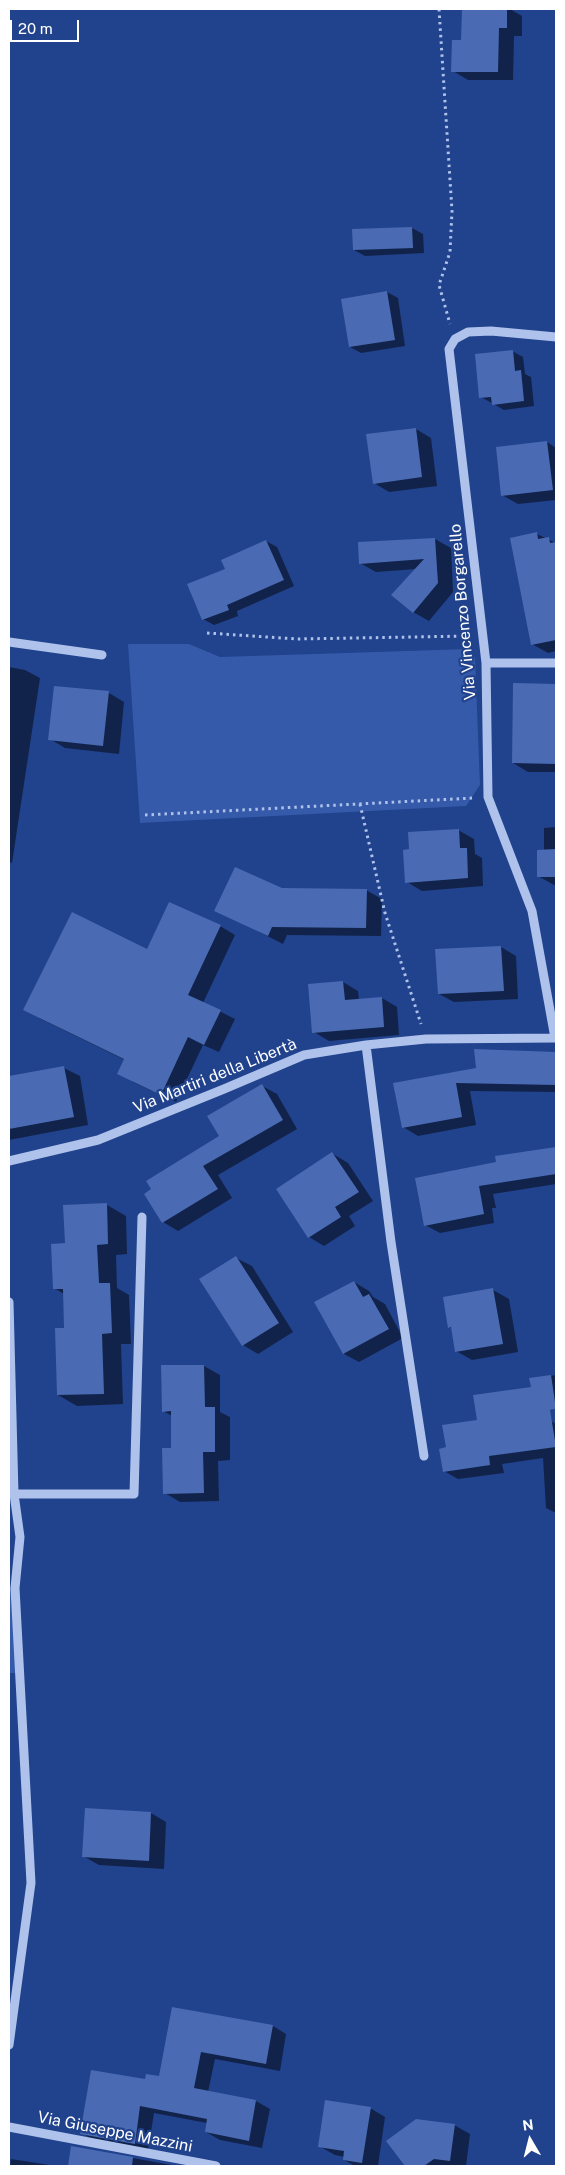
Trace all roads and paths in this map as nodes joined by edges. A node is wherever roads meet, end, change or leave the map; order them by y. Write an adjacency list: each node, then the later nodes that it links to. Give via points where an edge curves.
1 (440, 9): 3 (path, via 452,211 450,252 439,285)
2 (556, 337): 3 (street, via 491,331 468,332)
3 (455, 339): 5 (street, Via Vincenzo Borgarello, via 449,349 450,368)
4 (207, 633): 5 (path, via 297,639)
5 (484, 635): 8 (street, Via Vincenzo Borgarello)
6 (9, 642): 7 (street)
7 (102, 655)
8 (486, 663): 9 (street); 10 (street, Via Vincenzo Borgarello)
9 (556, 663)
10 (488, 798): 11 (path); 13 (street, Via Vincenzo Borgarello, via 532,912)
11 (360, 804): 12 (path); 14 (path, via 385,913)
12 (145, 816)
13 (555, 1038): 14 (street, Via Martiri della Libertà)
14 (426, 1039): 15 (street, Via Martiri della Libertà)
15 (366, 1045): 16 (street, Via Martiri della Libertà, via 304,1055 98,1140); 19 (street, via 391,1242)
16 (9, 1161)
17 (142, 1217): 20 (street, via 134,1494)
18 (9, 1302): 20 (street)
19 (424, 1456)
20 (14, 1494): 21 (street); 23 (street, via 20,1537)
21 (9, 1505)
22 (9, 1572): 23 (street)
23 (12, 1588): 25 (street)
24 (9, 1673): 25 (street)
25 (20, 1674): 26 (street, via 32,1883)
26 (12, 1991): 27 (street)
27 (9, 2045)
28 (9, 2127): 29 (street, Via Giuseppe Mazzini)
29 (216, 2166)

